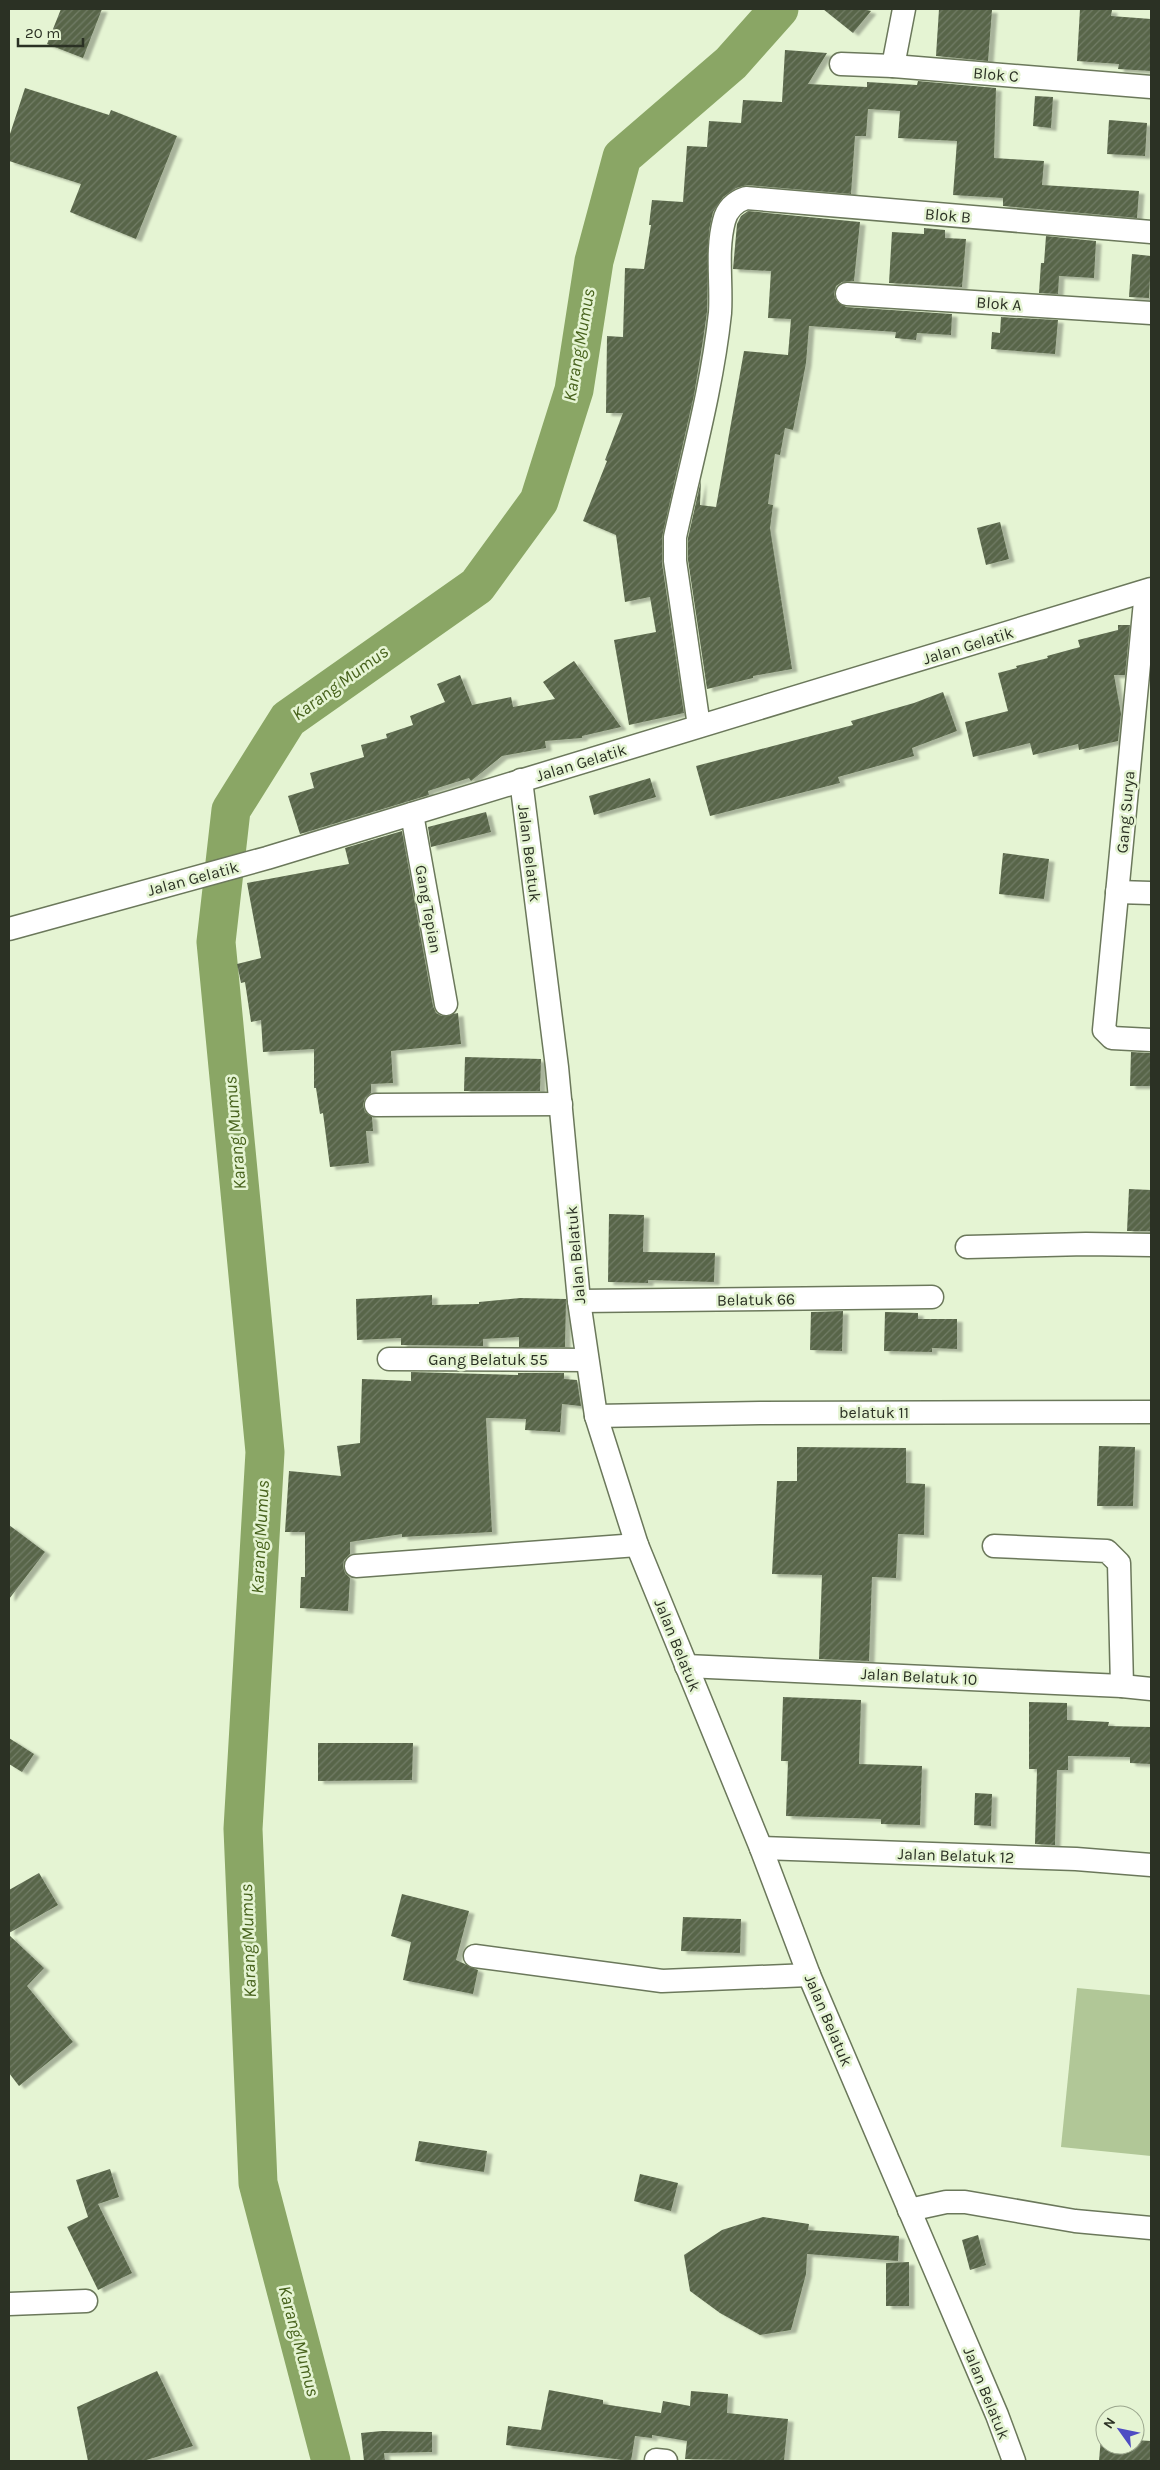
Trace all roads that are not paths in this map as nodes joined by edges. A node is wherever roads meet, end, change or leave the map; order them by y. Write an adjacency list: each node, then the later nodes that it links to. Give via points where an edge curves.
1 (904, 9): 3 (street)
2 (841, 64): 3 (street, Blok C)
3 (893, 66): 4 (street, Blok C)
4 (1151, 87)
5 (1151, 232): 9 (street, Blok B, via 746,198 735,202 724,220 721,235 720,312 710,384 675,538 675,560)
6 (847, 294): 7 (street, Blok A)
7 (1151, 313)
8 (1148, 590): 9 (street, Jalan Gelatik); 12 (street, Gang Surya)
9 (699, 726): 10 (street, Jalan Gelatik)
10 (521, 780): 11 (street, Jalan Gelatik); 17 (street, Jalan Belatuk)
11 (412, 814): 14 (street, Jalan Gelatik); 15 (street, Gang Tepian)
12 (1117, 892): 13 (street); 16 (street, Gang Surya, via 1105,1033 1112,1038)
13 (1151, 893)
14 (9, 929)
15 (446, 1004)
16 (1151, 1040)
17 (561, 1104): 18 (street); 22 (street, Jalan Belatuk)
18 (376, 1105)
19 (1151, 1246): 20 (street)
20 (968, 1247)
21 (932, 1297): 22 (street, Belatuk 66)
22 (579, 1301): 24 (street, Jalan Belatuk)
23 (390, 1359): 24 (street, Gang Belatuk 55)
24 (586, 1360): 26 (street, Jalan Belatuk)
25 (1151, 1412): 26 (street, belatuk 11)
26 (596, 1416): 27 (street, Jalan Belatuk)
27 (637, 1545): 29 (street); 30 (street, Jalan Belatuk)
28 (994, 1546): 31 (street, via 1107,1551 1119,1563)
29 (356, 1566)
30 (686, 1666): 31 (street, Jalan Belatuk 10); 33 (street, Jalan Belatuk)
31 (1122, 1686): 32 (street, Jalan Belatuk 10)
32 (1151, 1689)
33 (762, 1848): 34 (street, Jalan Belatuk 12); 36 (street, Jalan Belatuk)
34 (1151, 1865)
35 (475, 1956): 36 (street, via 662,1982)
36 (809, 1975): 37 (street, Jalan Belatuk)
37 (909, 2210): 38 (street, via 946,2202 965,2202 1075,2221); 41 (street, Jalan Belatuk)
38 (1151, 2228)
39 (86, 2301): 40 (street)
40 (9, 2304)
41 (1014, 2461)

